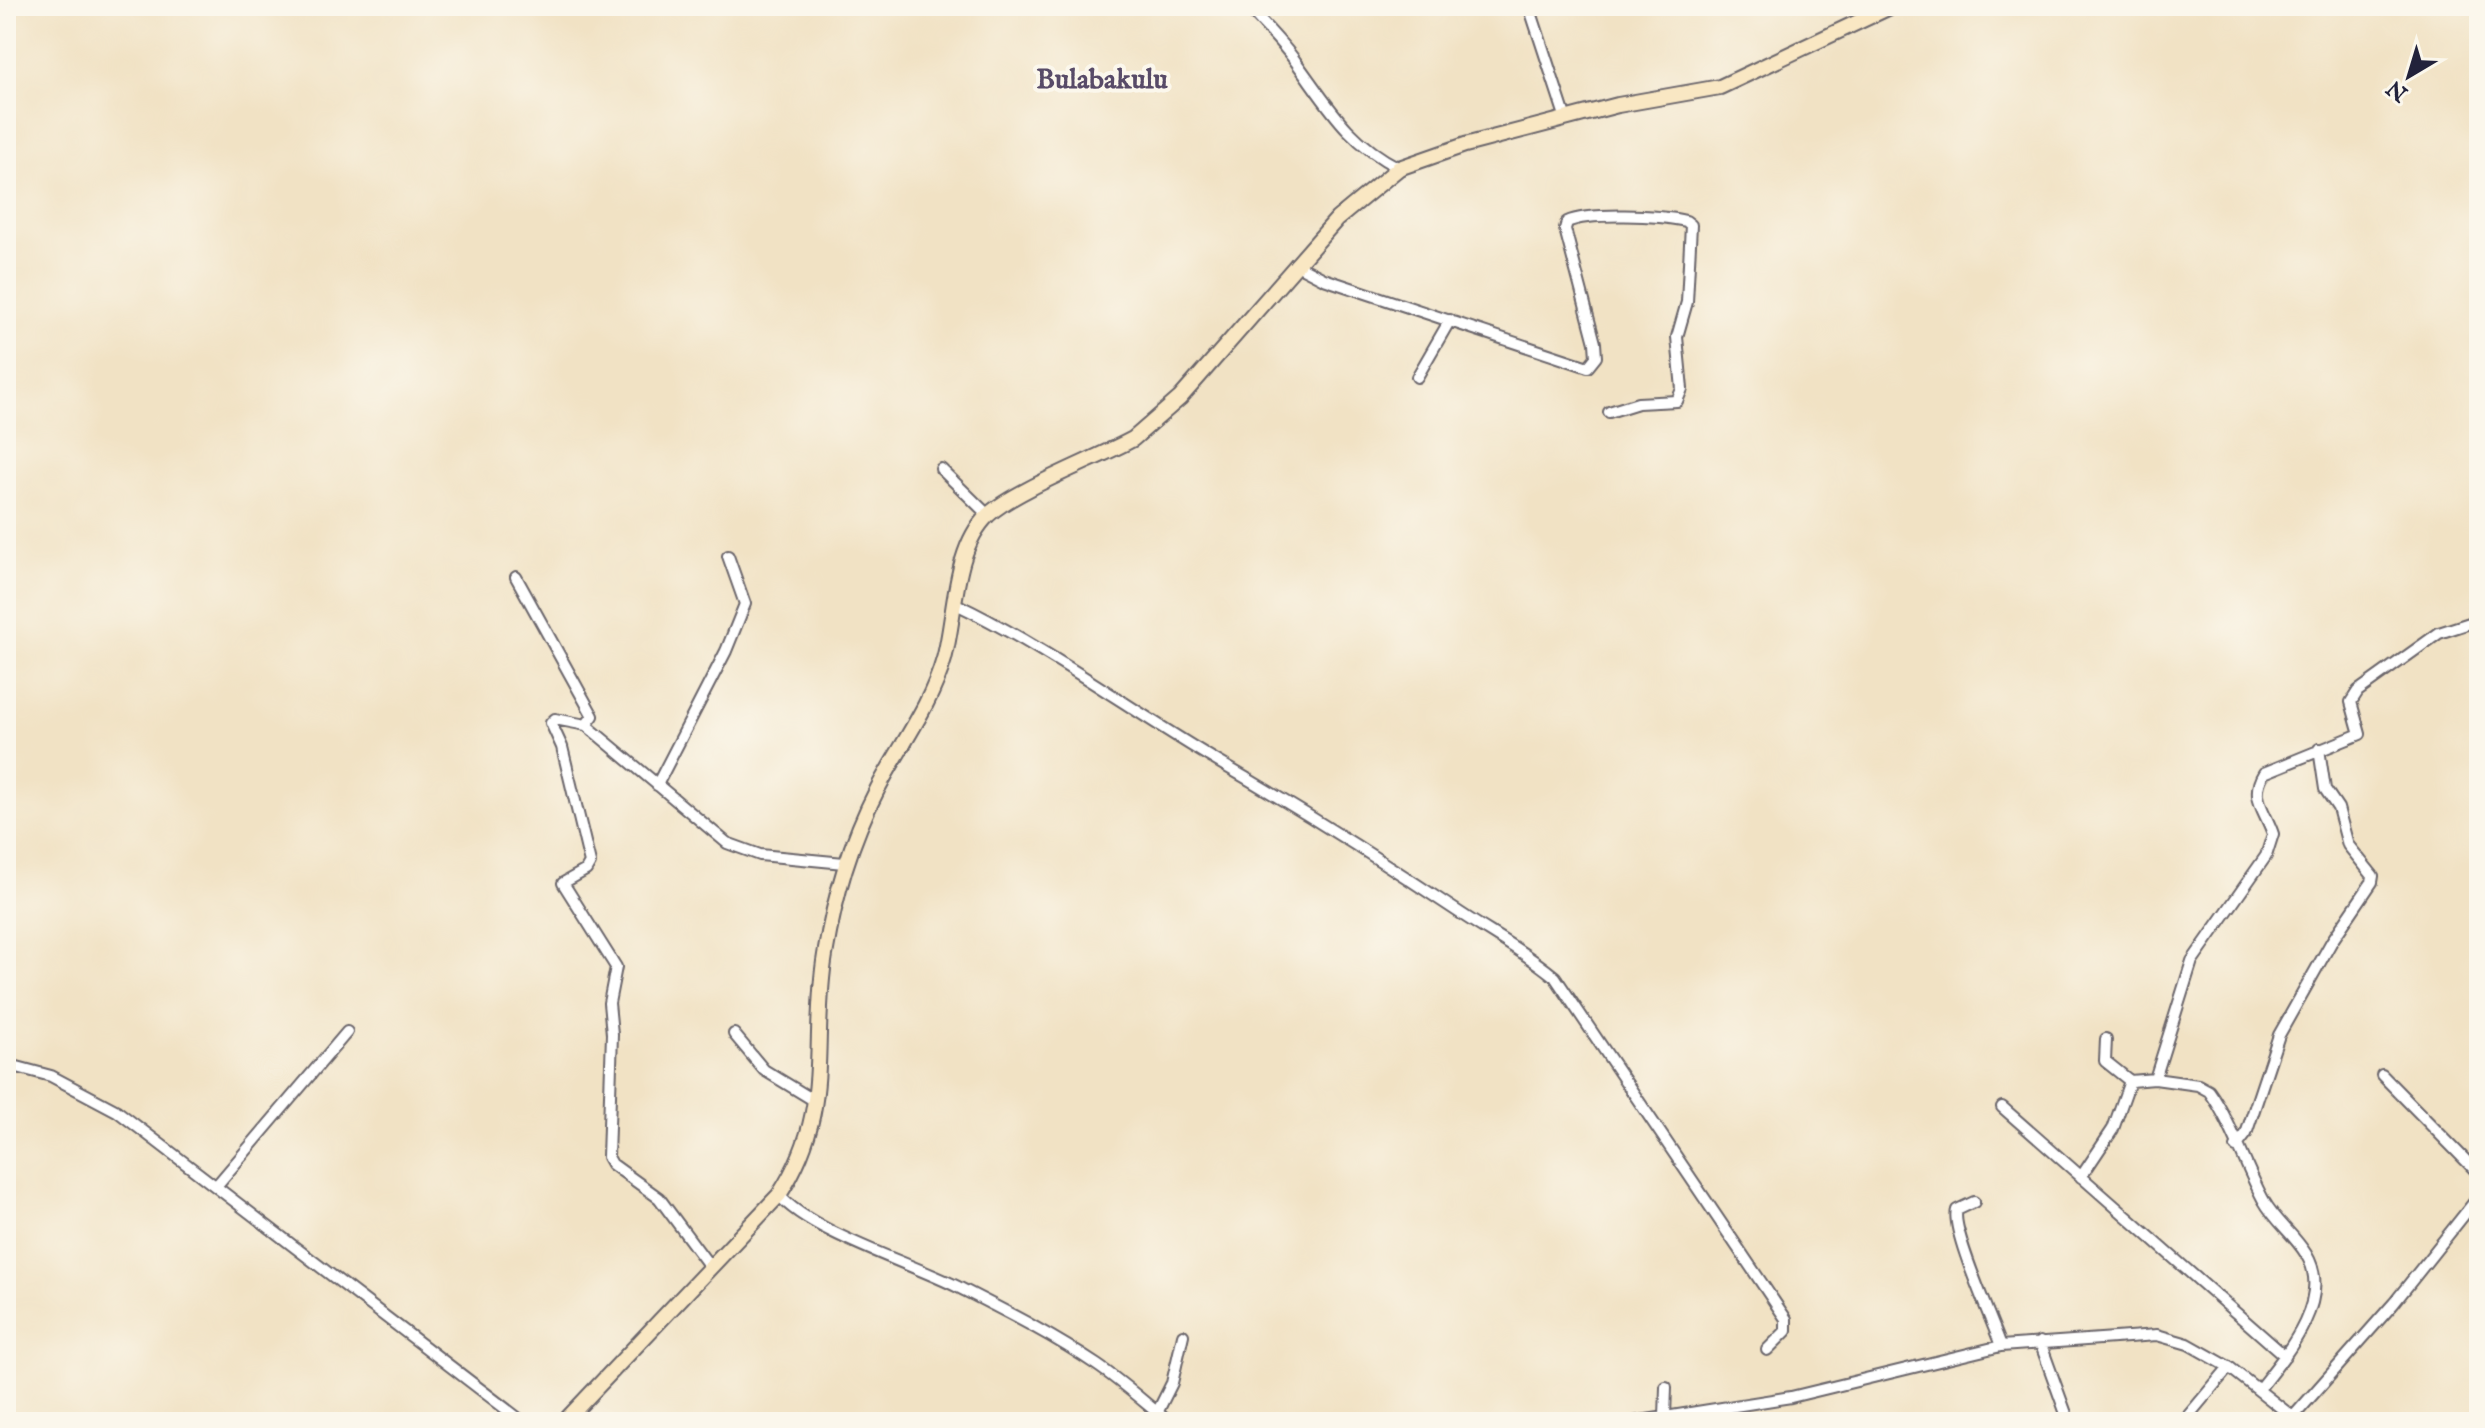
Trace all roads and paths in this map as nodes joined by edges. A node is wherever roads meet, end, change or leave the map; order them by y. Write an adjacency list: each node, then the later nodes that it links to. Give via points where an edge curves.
1 (1247, 6): 5 (street, via 1352,136)
2 (1529, 6): 4 (street)
3 (1892, 6): 4 (street, via 1720,87)
4 (1566, 119): 5 (street)
5 (1399, 168): 6 (street, via 1337,219)
6 (1295, 264): 7 (street, via 1324,279); 11 (street, via 1204,373 1154,423)
7 (1450, 320): 8 (street); 9 (street, via 1588,367 1596,357 1595,343 1567,222 1611,216 1686,221 1691,225 1687,302 1677,337 1682,389 1677,401 1638,403)
8 (1417, 377)
9 (1609, 412)
10 (941, 469): 11 (street)
11 (988, 515): 14 (street, via 966,555)
12 (728, 556): 18 (street, via 745,604)
13 (516, 577): 16 (street, via 593,716)
14 (956, 604): 19 (street, via 935,684); 40 (street, via 1013,631 1288,800 1520,947 1555,977 1786,1319 1786,1331)
15 (2479, 620): 17 (street, via 2439,633 2358,691 2351,702 2360,734)
16 (586, 725): 18 (street); 36 (street, via 551,720 590,863 563,883 616,967 609,1003 608,1157 659,1198)
17 (2319, 749): 25 (street, via 2264,773 2256,784 2255,797 2273,834 2266,856 2192,961); 29 (street, via 2325,789 2338,808 2348,845 2373,876 2372,882 2279,1035 2246,1134)
18 (657, 785): 19 (street, via 705,827 744,851)
19 (844, 863): 27 (street, via 822,980)
20 (347, 1032): 32 (street)
21 (734, 1034): 27 (street, via 764,1070)
22 (2106, 1039): 26 (street, via 2105,1061)
23 (6, 1064): 32 (street, via 51,1076 92,1096)
24 (2382, 1075): 30 (street)
25 (2155, 1079): 26 (street); 29 (street, via 2209,1091)
26 (2130, 1081): 31 (street, via 2113,1129)
27 (815, 1101): 33 (street, via 802,1156)
28 (2002, 1107): 31 (street)
29 (2236, 1147): 41 (street, via 2266,1204 2312,1265 2313,1298)
30 (2479, 1174)
31 (2081, 1177): 41 (street)
32 (217, 1185): 49 (street)
33 (779, 1195): 36 (street); 46 (street, via 822,1224 1058,1340)
34 (2479, 1196): 48 (street)
35 (1974, 1202): 39 (street, via 1957,1210 1956,1219 1962,1248)
36 (711, 1268): 50 (street)
37 (1183, 1335): 46 (street, via 1172,1383)
38 (2040, 1342): 39 (street); 42 (street, via 2157,1335 2188,1344); 55 (street)
39 (2001, 1346): 45 (street)
40 (1767, 1350)
41 (2285, 1356): 44 (street)
42 (2229, 1367): 44 (street); 56 (street)
43 (1666, 1387): 47 (street)
44 (2259, 1389): 48 (street)
45 (1721, 1410): 47 (street); 53 (street); 54 (street)
46 (1157, 1413): 51 (street)
47 (1665, 1417): 52 (street)
48 (2296, 1419)
49 (523, 1422)
50 (564, 1422)
51 (1169, 1422)
52 (1634, 1422)
53 (1716, 1422)
54 (1731, 1422)
55 (2069, 1422)
56 (2183, 1422)

